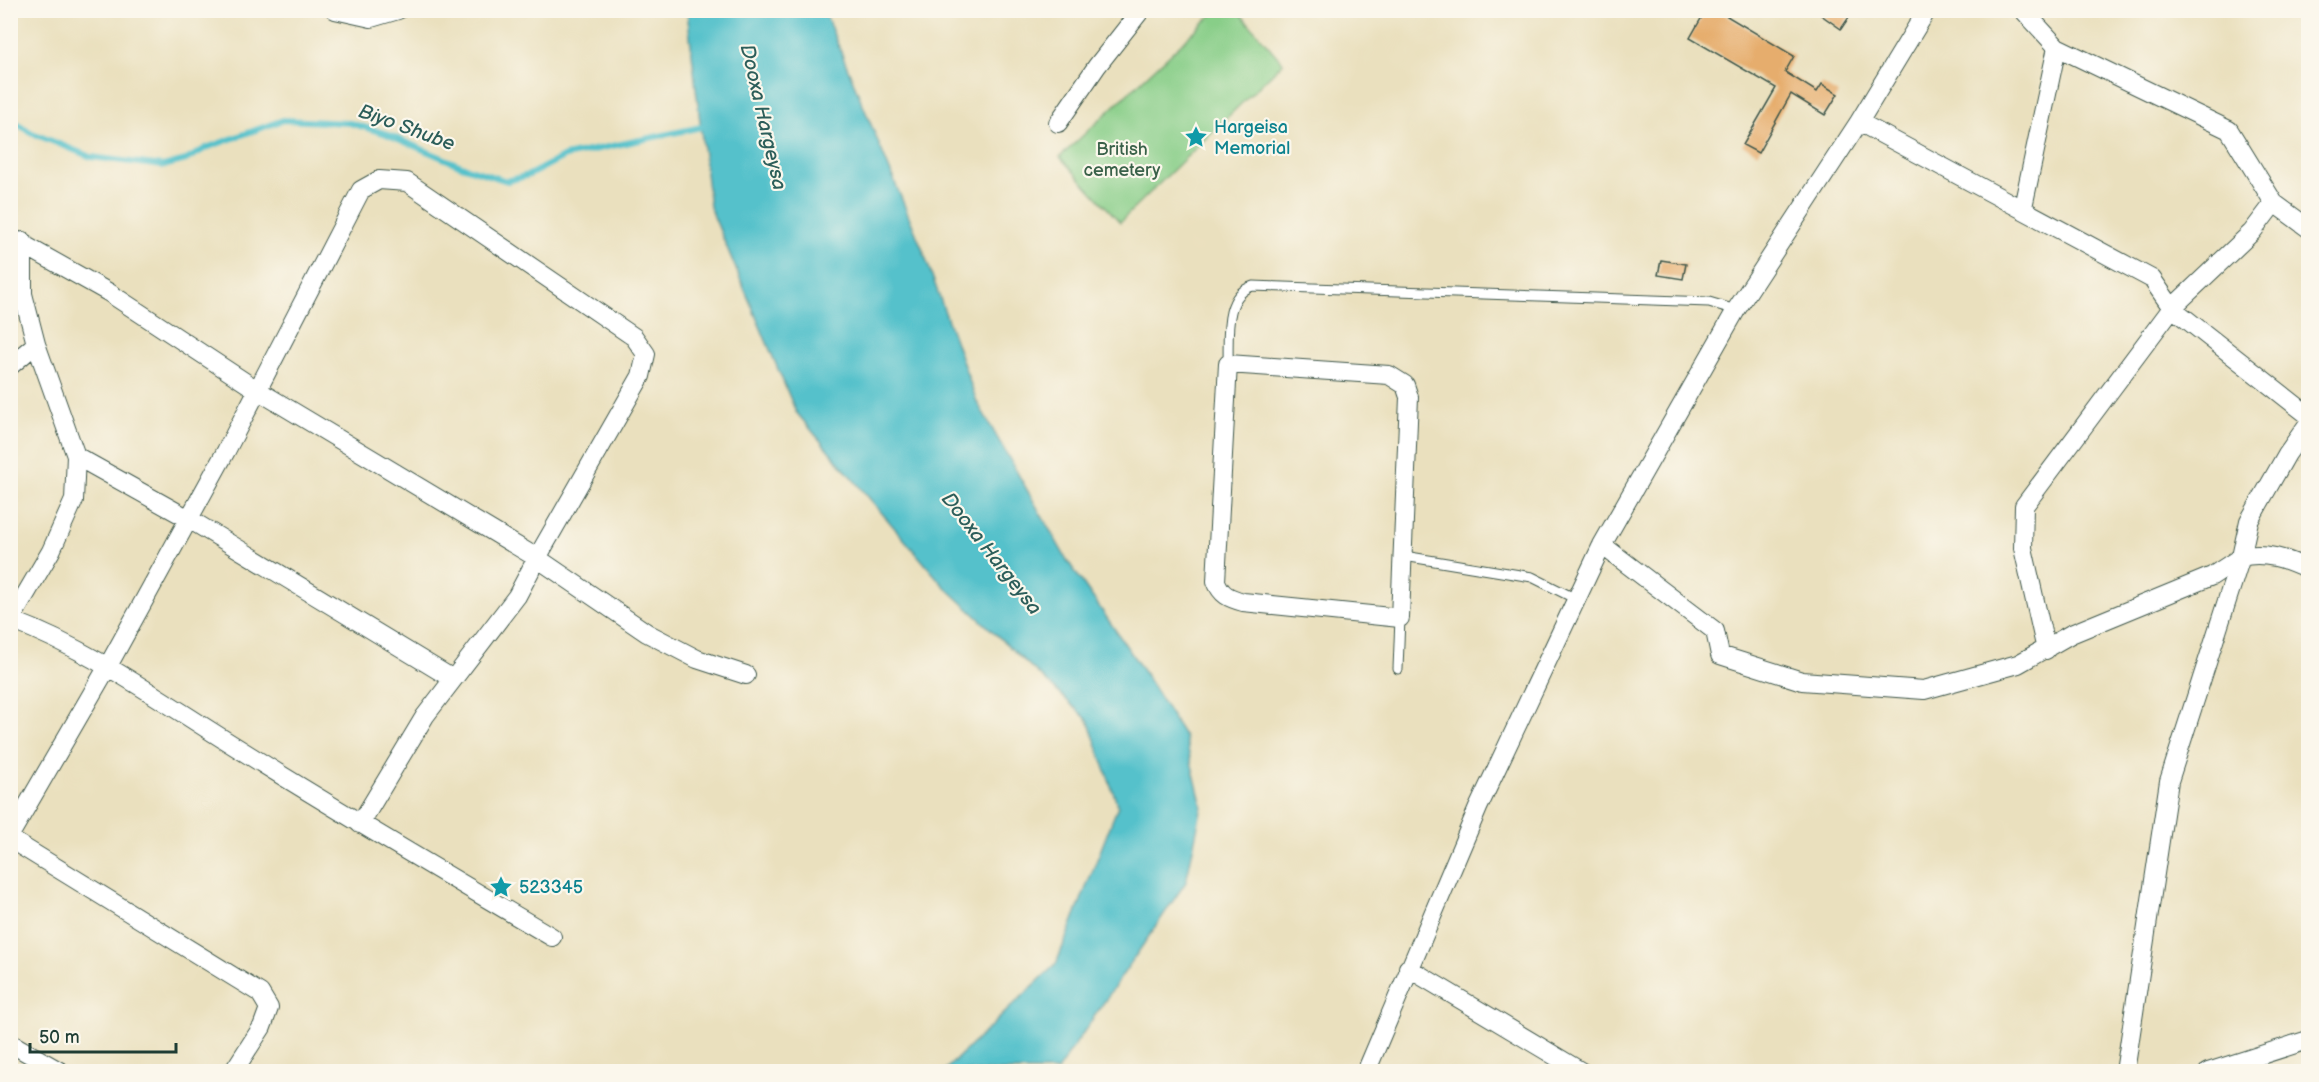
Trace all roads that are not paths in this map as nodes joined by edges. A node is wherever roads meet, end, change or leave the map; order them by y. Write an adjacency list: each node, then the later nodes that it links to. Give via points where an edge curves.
1 (335, 10): 2 (street, via 371,18)
2 (398, 10)
3 (1141, 10): 8 (street)
4 (1927, 10): 7 (street)
5 (2023, 10): 6 (street)
6 (2057, 47): 9 (street, via 2229,130); 10 (street)
7 (1859, 122): 10 (street); 14 (street)
8 (1058, 123)
9 (2274, 203): 11 (street); 13 (street, via 2252,232)
10 (2022, 207): 13 (street, via 2152,279)
11 (2308, 228)
12 (17, 239): 15 (street, via 23,294); 18 (street, via 108,292)
13 (2172, 308): 19 (street); 31 (street, via 2024,506 2023,548)
14 (1736, 310): 16 (lane, via 1708,302 1253,286 1235,297); 23 (street)
15 (36, 344): 17 (street); 21 (street)
16 (1228, 364): 24 (street, via 1389,375 1405,385 1409,397); 29 (street, via 1216,581 1219,590 1228,598 1243,602)
17 (10, 366)
18 (257, 390): 22 (street); 26 (street); 26 (street, via 361,190 379,180 407,182 634,338 646,354 642,376)
19 (2308, 415)
20 (2308, 424): 25 (street, via 2249,521)
21 (76, 456): 22 (street); 30 (street, via 74,500)
22 (189, 519): 32 (street); 35 (street)
23 (1602, 544): 28 (street); 31 (street, via 1715,632 1720,655 1802,681 1923,690 2008,667)
24 (1404, 555): 28 (lane, via 1532,577); 29 (street)
25 (2241, 556): 27 (street, via 2288,559); 31 (street, via 2212,576 2071,634); 46 (street, via 2169,781)
26 (537, 558): 34 (street, via 647,633 697,659); 35 (street, via 517,596)
27 (2308, 569)
28 (1576, 599): 39 (street)
29 (1400, 618): 33 (lane)
30 (11, 620): 32 (street, via 48,634)
31 (2046, 650)
32 (108, 666): 36 (street); 37 (street)
33 (1398, 669)
34 (746, 675)
35 (453, 679): 36 (street, via 425,717)
36 (360, 824): 38 (street)
37 (10, 837): 43 (street, via 260,993 269,1008 262,1027)
38 (552, 937)
39 (1408, 968): 44 (street); 45 (street)
40 (2308, 1041): 47 (street)
41 (10, 1043): 42 (street)
42 (61, 1071)
43 (233, 1071)
44 (1366, 1071)
45 (1582, 1071)
46 (2125, 1071)
47 (2208, 1071)

